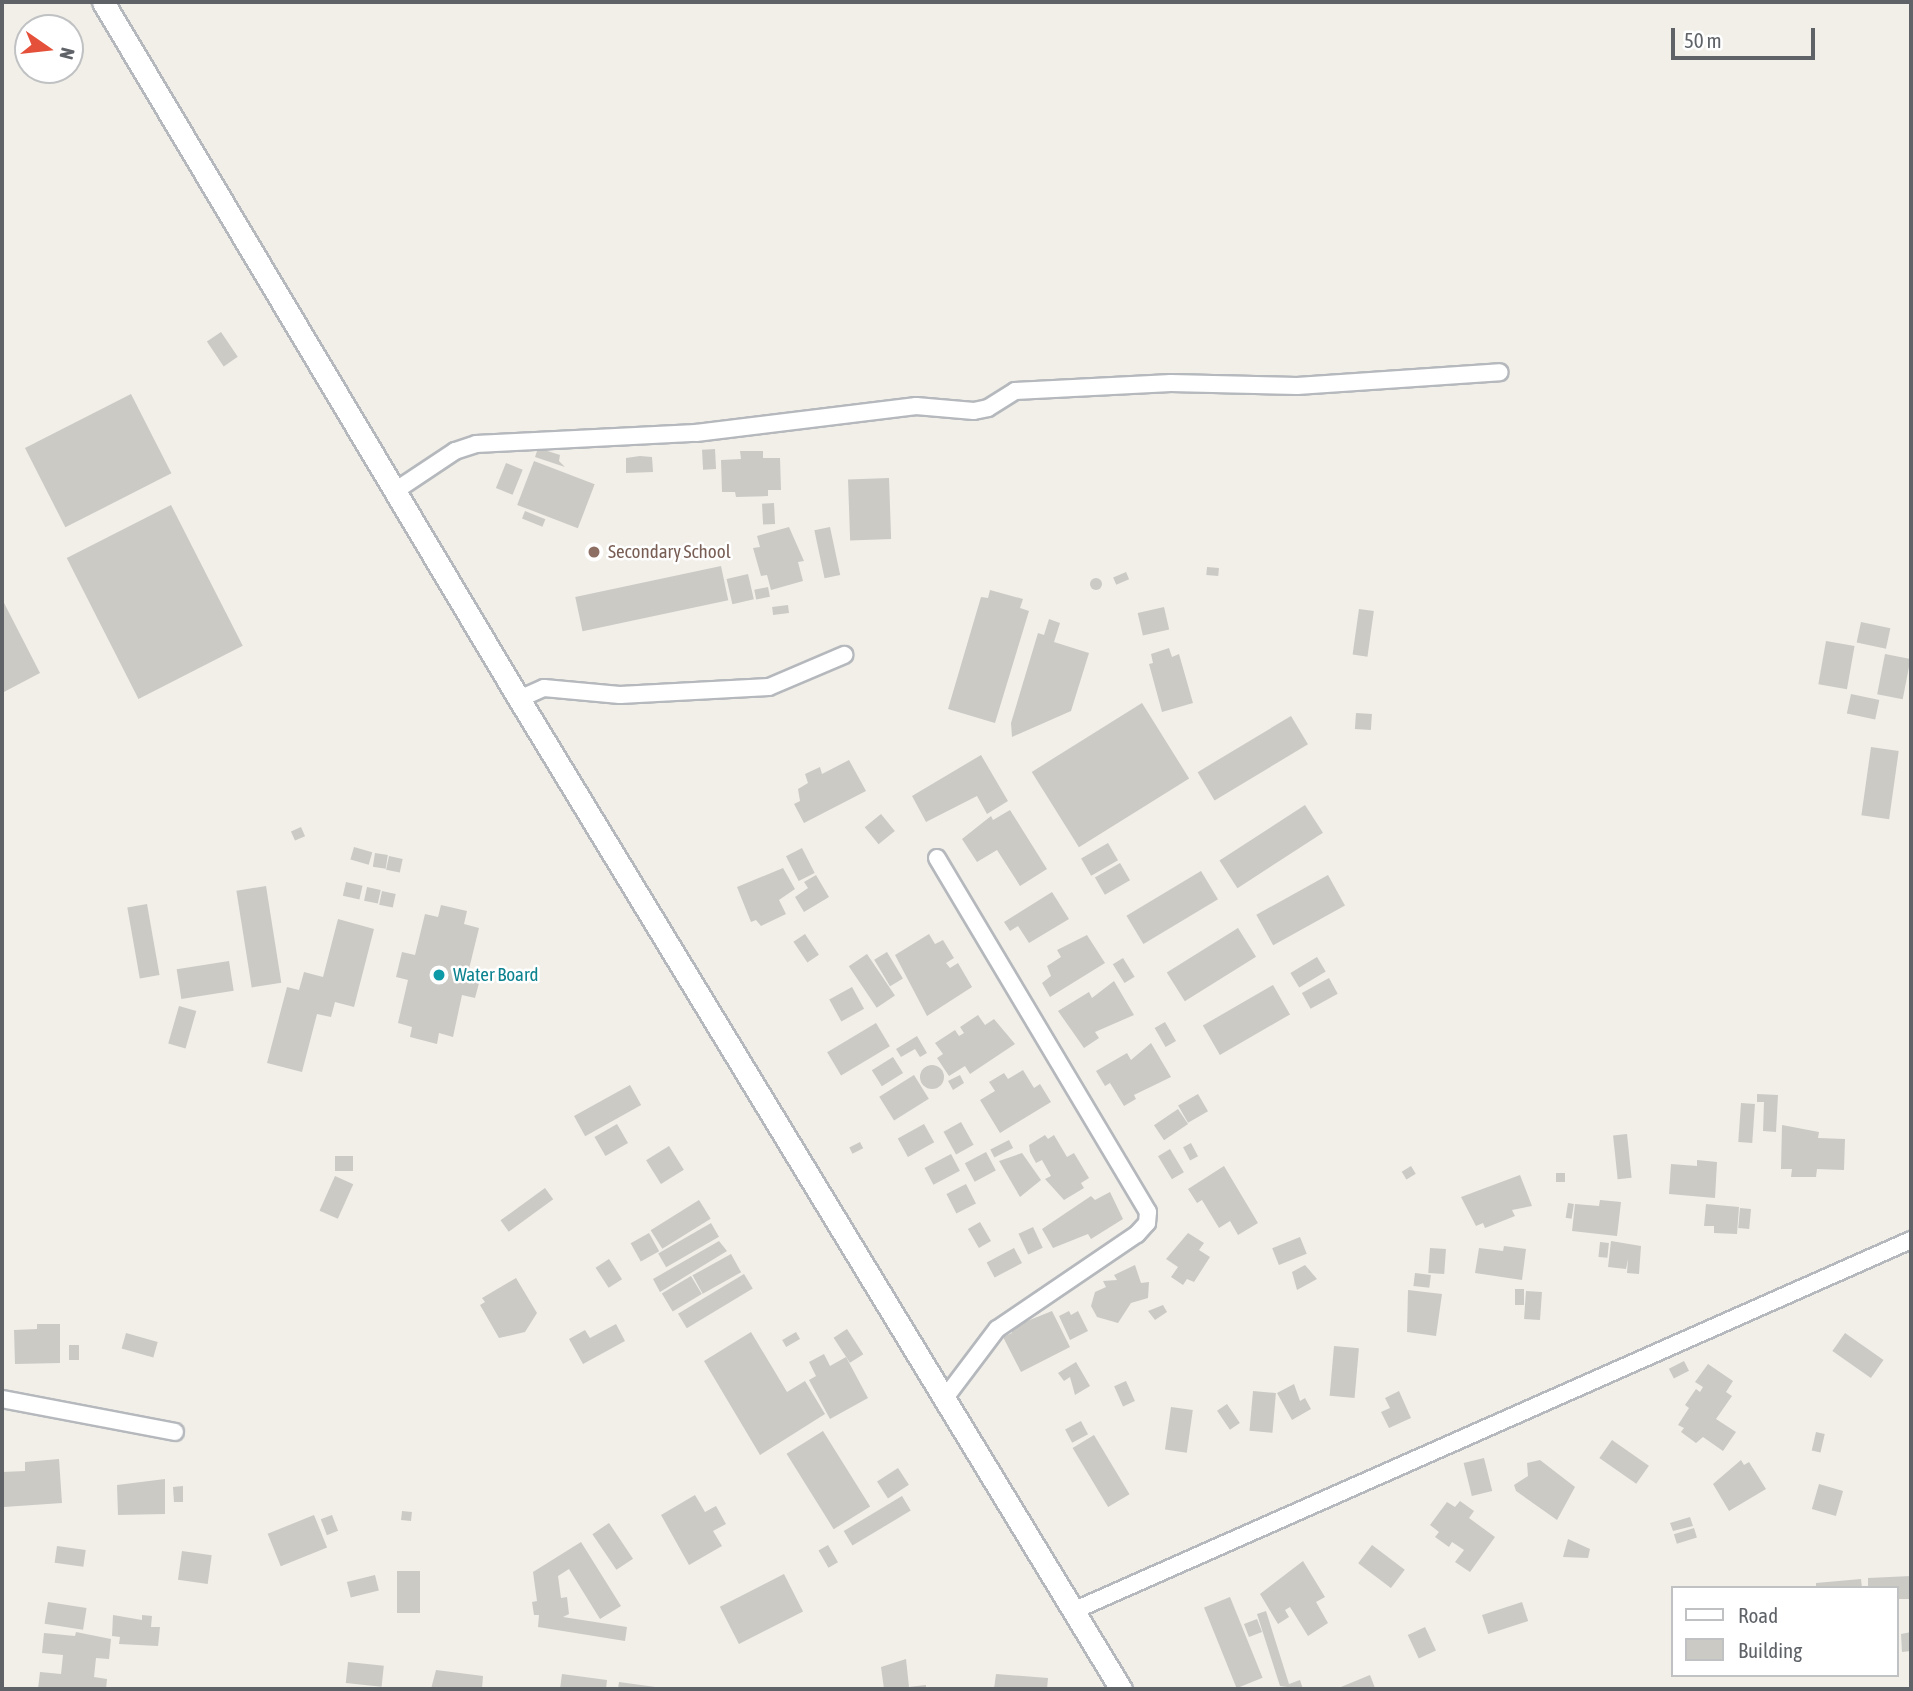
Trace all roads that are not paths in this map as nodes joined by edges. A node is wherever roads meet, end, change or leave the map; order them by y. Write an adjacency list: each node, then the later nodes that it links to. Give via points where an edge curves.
1 (103, 2): 3 (main road)
2 (1500, 372): 3 (street, via 1297,386 1171,383 1015,391 974,411 916,406 696,433 476,444 455,451)
3 (395, 491): 5 (main road)
4 (844, 655): 5 (street, via 769,687 620,695 544,688)
5 (519, 699): 8 (main road)
6 (937, 858): 8 (street, via 1148,1212 1147,1223 1136,1234 996,1329)
7 (1911, 1240): 11 (street)
8 (945, 1398): 11 (main road)
9 (2, 1399): 10 (street)
10 (175, 1432)
11 (1073, 1611): 12 (main road)
12 (1121, 1689)

